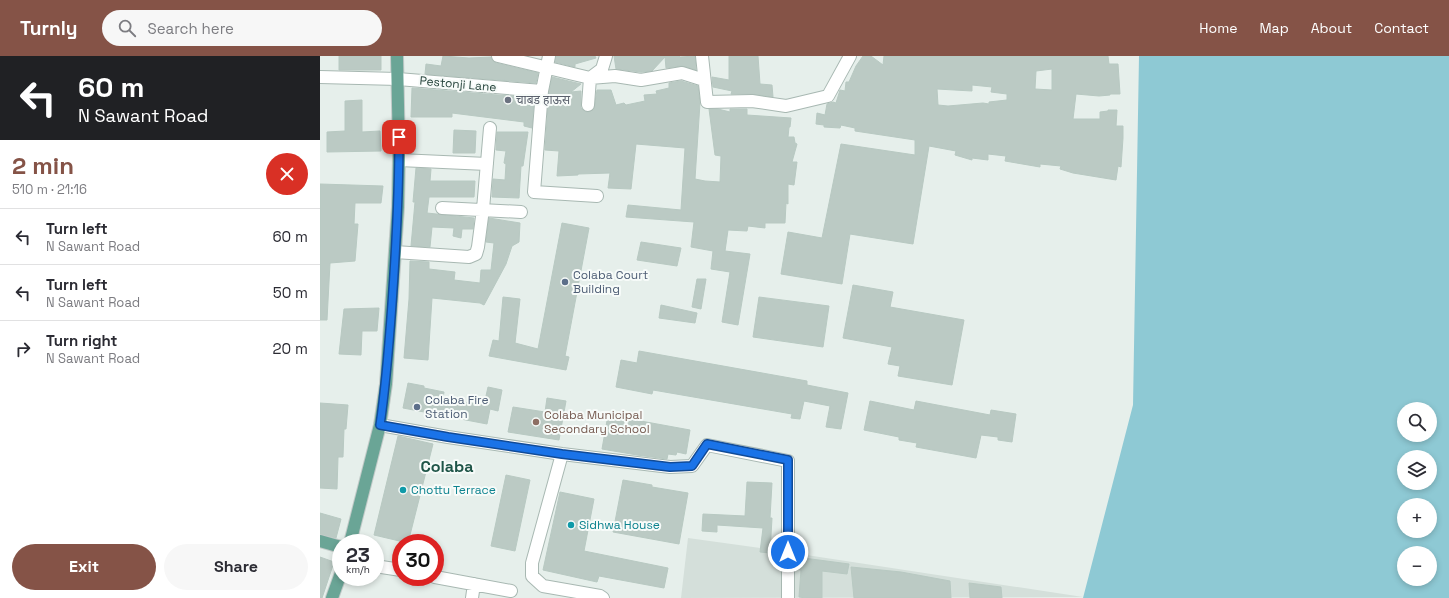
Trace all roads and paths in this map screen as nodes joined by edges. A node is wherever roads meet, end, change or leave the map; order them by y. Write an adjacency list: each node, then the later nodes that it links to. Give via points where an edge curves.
1 (397, 56): 10 (main road)
2 (498, 56): 6 (street)
3 (606, 56): 9 (street, via 602,68)
4 (702, 56): 11 (street)
5 (850, 56): 11 (street, via 828,96 786,106 752,101 707,102)
6 (523, 59): 7 (street)
7 (548, 62): 9 (street); 12 (street)
8 (320, 77): 10 (street, Pestonji Lane)
9 (590, 78): 11 (street, via 616,76 641,80 682,74); 13 (street)
10 (398, 79): 12 (street, Pestonji Lane); 15 (main road)
11 (704, 80)
12 (542, 92): 17 (street, via 534,192)
13 (588, 105)
14 (490, 128): 16 (street)
15 (399, 160): 16 (street); 21 (main road)
16 (487, 164): 19 (street)
17 (597, 196)
18 (442, 208): 19 (street)
19 (483, 209): 20 (street); 21 (street, via 476,254 469,257)
20 (521, 212)
21 (396, 252): 22 (main road, via 386,384)
22 (380, 425): 23 (street); 24 (main road)
23 (562, 454): 30 (street, via 532,563 532,576); 36 (street, via 670,467 692,466 707,444 788,460)
24 (352, 534)
25 (320, 541): 26 (main road)
26 (332, 544)
27 (444, 579): 28 (street)
28 (474, 584): 31 (street); 33 (street)
29 (336, 586): 32 (main road)
30 (543, 586): 34 (street); 35 (street)
31 (511, 591)
32 (332, 598)
33 (472, 598)
34 (541, 598)
35 (603, 598)
36 (788, 598)

